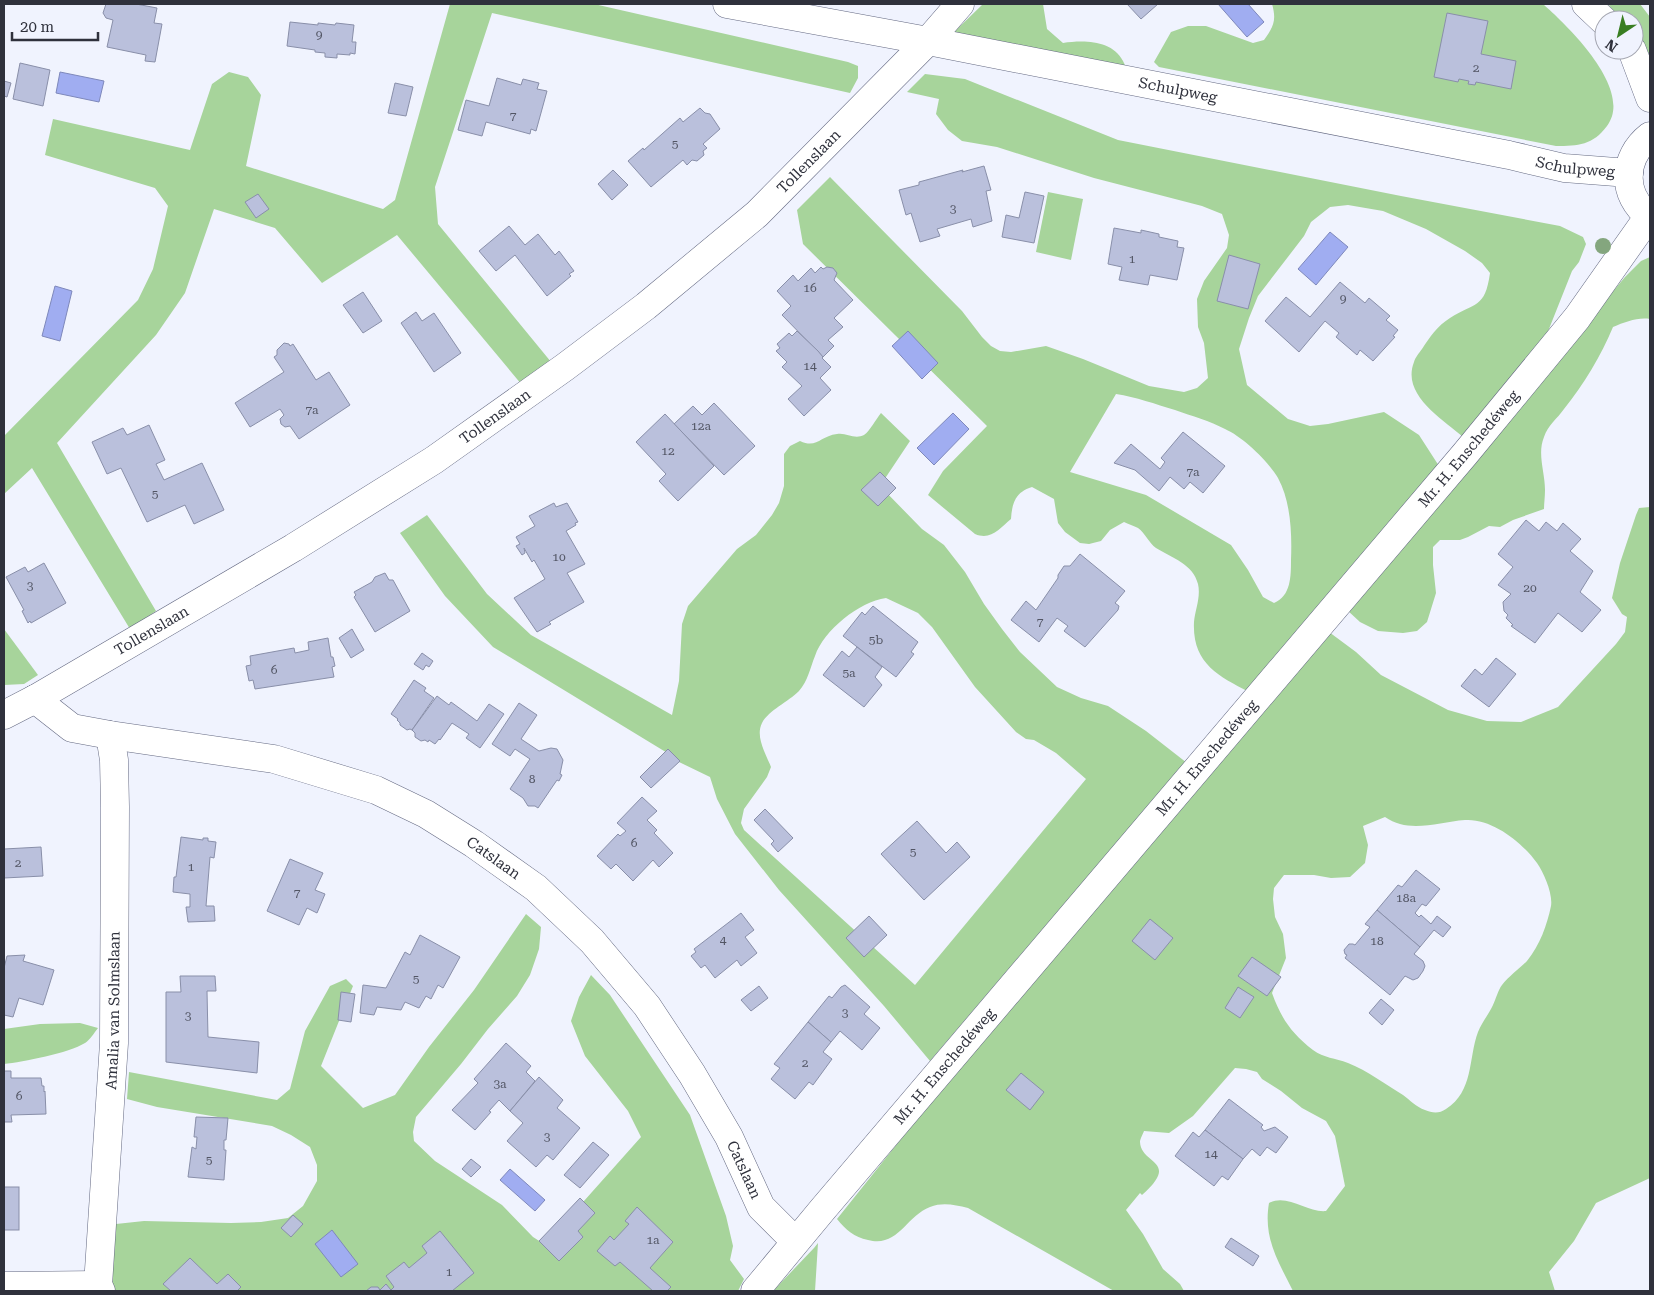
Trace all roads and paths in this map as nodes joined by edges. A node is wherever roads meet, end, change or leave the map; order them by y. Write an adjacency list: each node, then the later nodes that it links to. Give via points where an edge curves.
1 (727, 4): 3 (street, Schulpweg)
2 (960, 4): 3 (street, Tollenslaan)
3 (928, 41): 7 (street, Schulpweg, via 1564,168); 9 (street, Tollenslaan, via 757,214 565,368 409,476 293,548)
4 (1636, 60): 5 (street)
5 (1650, 98)
6 (1650, 136): 7 (street, via 1635,152)
7 (1629, 173): 8 (street, via 1633,197)
8 (1650, 216): 12 (street, Mr. H. Enschedéweg, via 1577,318 1484,431)
9 (34, 699): 10 (street, Tollenslaan); 11 (street, Catslaan, via 72,728)
10 (4, 715)
11 (110, 735): 12 (street, Catslaan, via 274,759 376,790 426,814 536,888 592,941 647,1006 729,1137 761,1207); 14 (street, Amalia van Solmslaan, via 115,807 114,1043)
12 (795, 1241): 15 (street, Mr. H. Enschedéweg)
13 (4, 1286): 14 (street)
14 (99, 1288)
15 (755, 1291)

